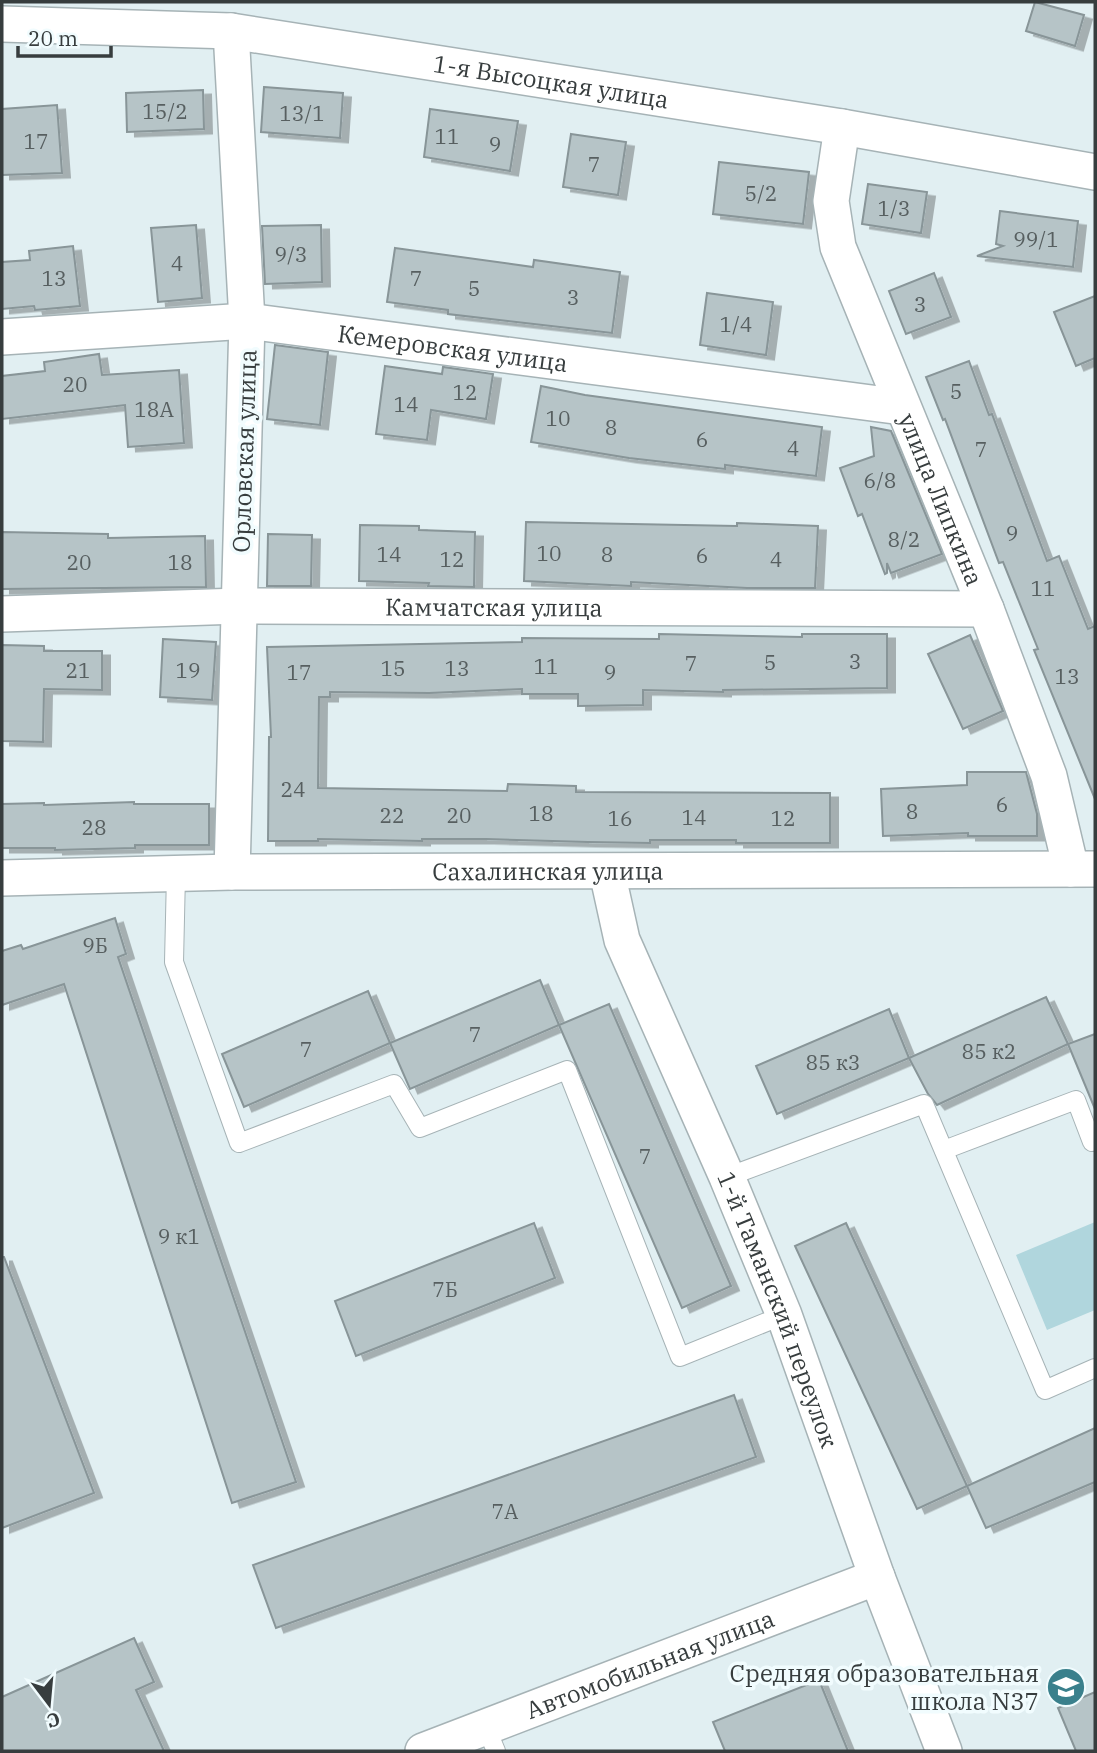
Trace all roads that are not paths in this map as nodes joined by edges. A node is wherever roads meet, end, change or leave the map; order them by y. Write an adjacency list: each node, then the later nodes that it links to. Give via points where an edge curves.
1 (2, 24): 2 (street, 1-я Высоцкая улица)
2 (231, 31): 3 (street, 1-я Высоцкая улица); 5 (street, Орловская улица)
3 (842, 127): 4 (street, 1-я Высоцкая улица); 7 (street, улица Липкина, via 831,201 838,247)
4 (1095, 172)
5 (247, 321): 6 (street, Кемеровская улица); 7 (street, Кемеровская улица); 8 (street, Орловская улица)
6 (2, 337)
7 (902, 407): 9 (street, улица Липкина)
8 (239, 606): 9 (street, Камчатская улица); 10 (street, Камчатская улица); 12 (street, Орловская улица)
9 (986, 609): 11 (street, улица Липкина)
10 (2, 614)
11 (1083, 869): 13 (street, Сахалинская улица)
12 (232, 872): 13 (street, Сахалинская улица); 14 (street, Сахалинская улица)
13 (607, 872): 18 (street, 1-й Таманский переулок, via 622,940)
14 (177, 874): 15 (street, Сахалинская улица); 19 (lane, via 174,962 239,1143 394,1084 420,1128 567,1070 680,1357)
15 (2, 877)
16 (1095, 1140): 17 (lane, via 1092,1142 1076,1100)
17 (944, 1150): 18 (lane, via 924,1104); 20 (lane, via 1045,1390)
18 (727, 1177): 19 (street, 1-й Таманский переулок)
19 (784, 1315): 21 (street, 1-й Таманский переулок)
20 (1095, 1368)
21 (877, 1577): 22 (street, Автомобильная улица); 24 (street, 1-й Таманский переулок)
22 (491, 1739): 23 (street, Автомобильная улица)
23 (423, 1751)
24 (944, 1751)

